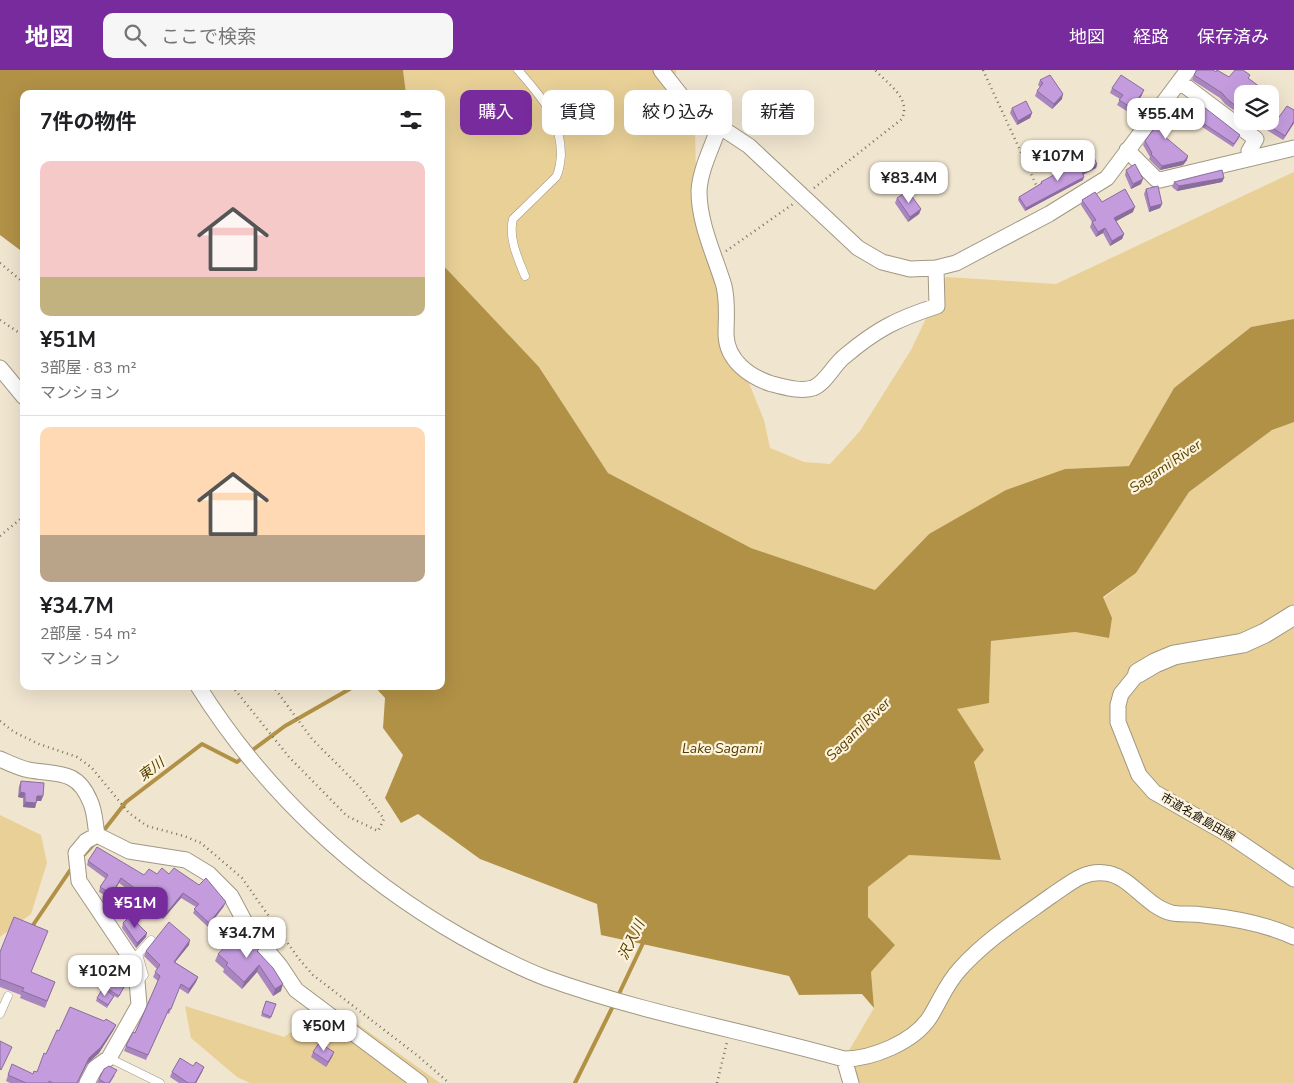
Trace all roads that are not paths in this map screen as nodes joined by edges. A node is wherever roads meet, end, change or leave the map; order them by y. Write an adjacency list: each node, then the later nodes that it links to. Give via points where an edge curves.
1 (518, 70): 11 (lane, via 553,115 561,137 560,170 511,225)
2 (661, 70): 4 (street)
3 (1184, 76): 8 (street); 9 (street, via 1256,139 1249,151)
4 (677, 90)
5 (716, 135): 10 (street, via 700,179 699,192 704,227 728,306 726,337 730,350 748,374 789,389 818,385 843,357 879,330 894,321 937,306)
6 (732, 135): 10 (street, via 749,146 858,248 882,262 910,269)
7 (1294, 148): 9 (street)
8 (1127, 150): 9 (street, via 1160,180); 10 (street, via 1107,178 1049,214 980,252)
9 (1253, 157)
10 (936, 268)
11 (525, 276)
12 (0, 368): 13 (street)
13 (20, 392)
14 (1294, 615): 15 (street, 市道名倉島田線, via 1243,643 1174,655)
15 (1138, 673): 19 (street, 市道名倉島田線, via 1121,694 1118,722 1139,775 1154,792 1229,835)
16 (201, 690): 26 (street, via 235,740 292,807 335,848 411,906 473,943 543,977 610,1000)
17 (0, 759): 18 (street, via 28,770 56,772 71,777 81,785 91,801)
18 (97, 835): 22 (street, via 86,841 76,853 78,881 130,957); 29 (street, via 129,851 186,860 209,874 231,896 247,926 296,990)
19 (1294, 879)
20 (1294, 938): 26 (street, via 1257,925 1172,912 1149,902 1128,884 1106,872 1080,876 992,938 958,970 923,1026 872,1055)
21 (151, 940): 22 (lane, via 138,954 144,975)
22 (137, 985): 25 (street, via 139,1005)
23 (8, 996): 24 (lane)
24 (0, 1014)
25 (109, 1058): 27 (street, via 95,1068); 28 (lane)
26 (844, 1059): 30 (street)
27 (87, 1083)
28 (160, 1083)
29 (420, 1083)
30 (851, 1083)

